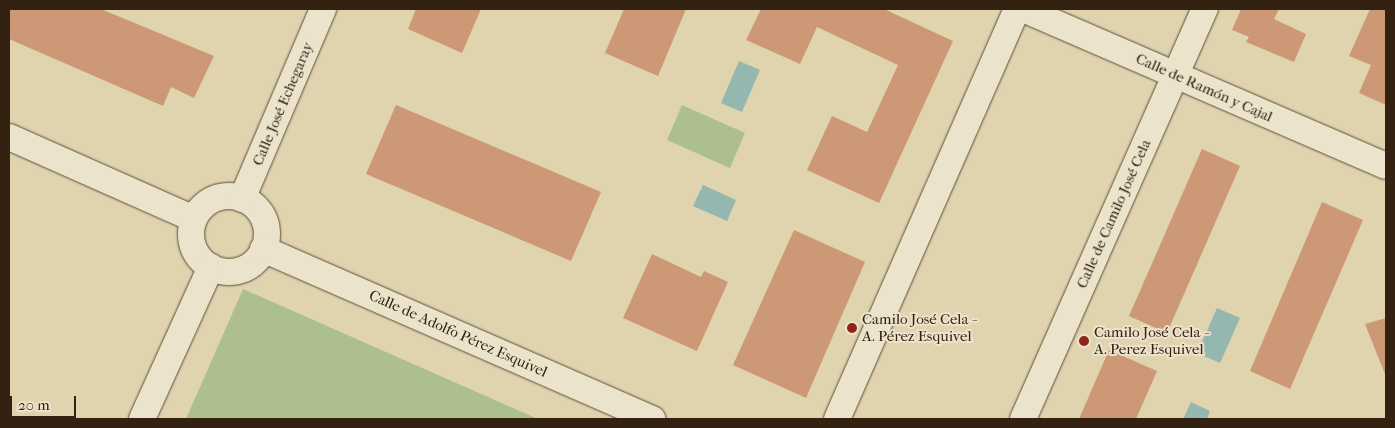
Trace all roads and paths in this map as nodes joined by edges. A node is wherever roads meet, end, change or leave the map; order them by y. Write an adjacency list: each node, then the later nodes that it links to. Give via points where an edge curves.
1 (323, 9): 8 (street, Calle José Echegaray)
2 (1017, 9): 14 (street)
3 (1022, 9): 5 (street, Calle de Ramón y Cajal)
4 (1205, 9): 5 (street, Calle de Camilo José Cela)
5 (1176, 76): 7 (street, Calle de Ramón y Cajal); 15 (street, Calle de Camilo José Cela)
6 (9, 137): 9 (street)
7 (1386, 166)
8 (242, 199): 9 (street, via 231,196 213,199); 10 (street, via 261,214 266,232)
9 (194, 219): 11 (street, via 191,239 194,250)
10 (263, 249): 11 (street, via 256,260 241,270 222,271); 13 (street, Calle de Adolfo Pérez Esquivel)
11 (211, 267): 12 (street)
12 (142, 419)
13 (652, 419)
14 (836, 419)
15 (1023, 419)

